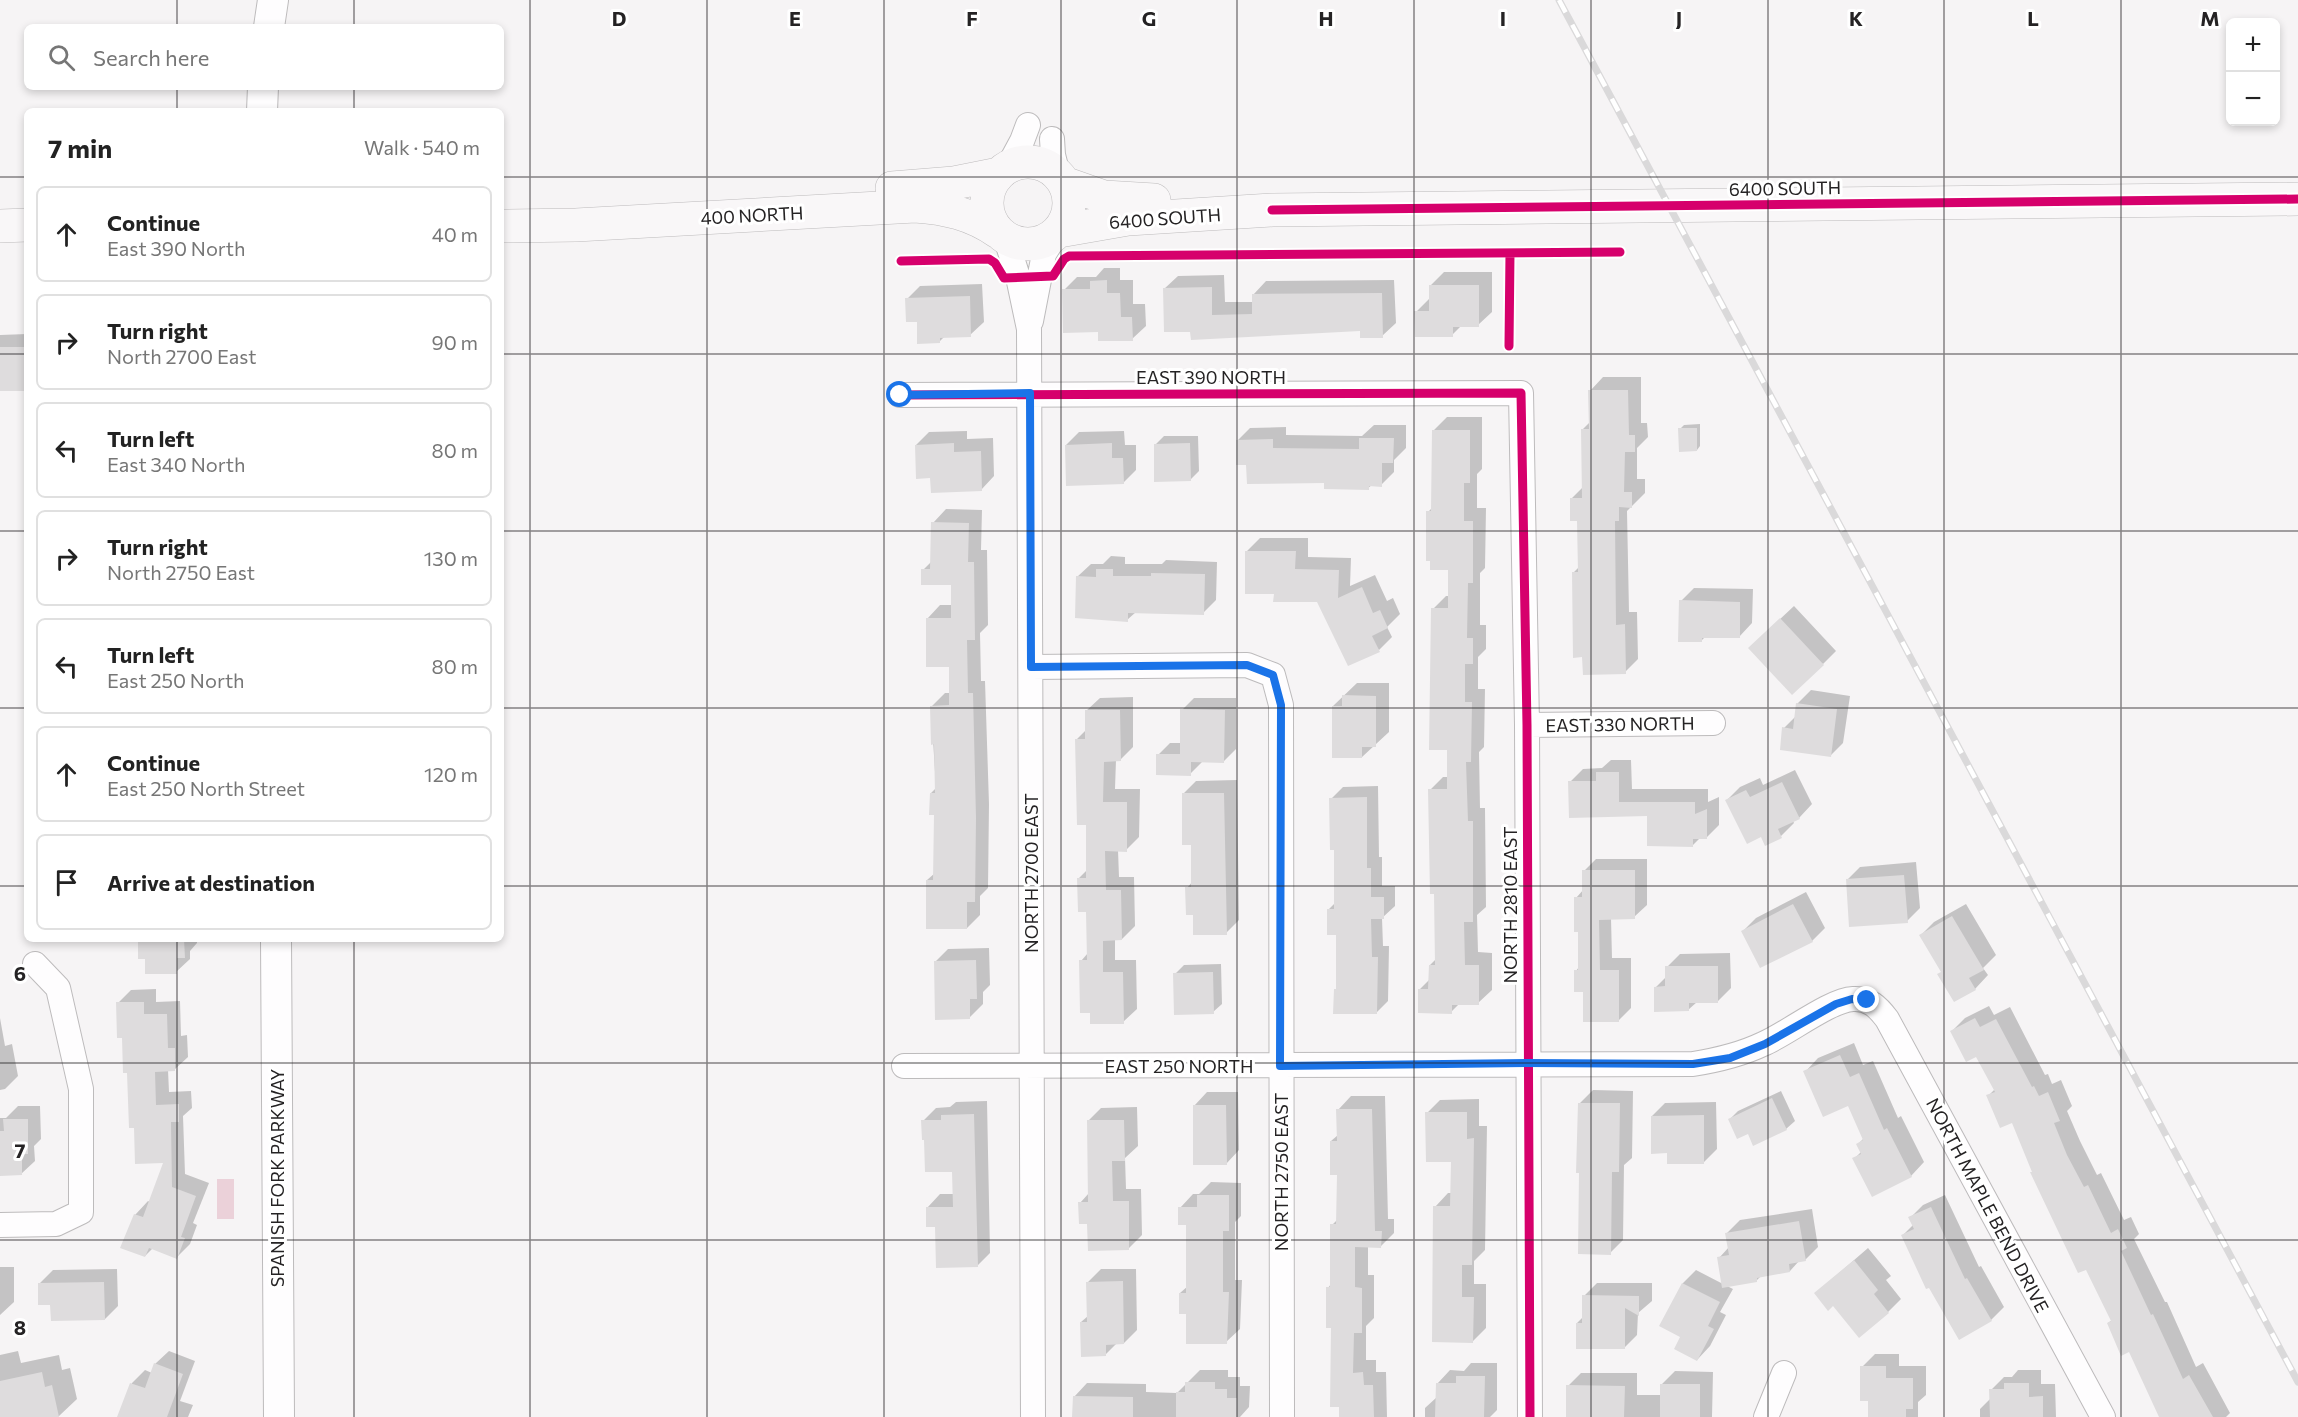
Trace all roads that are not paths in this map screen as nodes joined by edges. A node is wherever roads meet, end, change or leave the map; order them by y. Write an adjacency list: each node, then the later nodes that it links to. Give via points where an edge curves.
1 (273, 0): 2 (street)
2 (269, 24)
3 (263, 90): 4 (street)
4 (262, 108)
5 (1028, 125): 7 (street, via 1019,148)
6 (1052, 139): 8 (street)
7 (1003, 170): 8 (main road, via 1029,162 1049,168); 10 (main road, 400 NORTH, via 925,186); 16 (main road, via 992,182 986,202 992,223)
8 (1061, 179): 11 (main road, 6400 SOUTH, via 1084,192 1113,199 1202,201); 15 (main road, via 1070,203 1065,223)
9 (2298, 198): 11 (main road, 6400 SOUTH)
10 (504, 208)
11 (1272, 210): 15 (main road, 6400 SOUTH, via 1128,219)
12 (24, 225): 13 (main road)
13 (0, 226)
14 (504, 226): 16 (main road, 400 NORTH, via 915,206 962,213)
15 (1058, 232): 16 (main road, via 1048,240 1027,245); 17 (street, NORTH 2700 EAST, via 1041,265)
16 (1002, 235): 17 (street, NORTH 2700 EAST, via 1018,277)
17 (1029, 329): 18 (street, NORTH 2700 EAST)
18 (1030, 393): 19 (street, EAST 390 NORTH); 20 (street, EAST 390 NORTH); 21 (street, NORTH 2700 EAST)
19 (1521, 393): 23 (street, NORTH 2810 EAST)
20 (900, 395)
21 (1031, 667): 29 (street, NORTH 2700 EAST); 30 (street, NORTH 2750 EAST, via 1247,665 1273,675 1281,705)
22 (1713, 723): 23 (street, EAST 330 NORTH)
23 (1527, 725): 27 (street, NORTH 2810 EAST)
24 (276, 942): 33 (street, SPANISH FORK PARKWAY)
25 (35, 964): 31 (street, via 58,988 81,1089 81,1212 56,1224)
26 (1867, 1000): 27 (street, EAST 250 NORTH, via 1836,1004 1765,1044 1730,1058 1693,1064); 38 (street, NORTH MAPLE BEND DRIVE, via 1887,1019)
27 (1527, 1063): 30 (street, EAST 250 NORTH); 36 (street, NORTH 2810 EAST)
28 (904, 1066): 29 (street, EAST 250 NORTH)
29 (1031, 1066): 30 (street, EAST 250 NORTH); 34 (street, NORTH 2700 EAST)
30 (1280, 1066): 35 (street, NORTH 2750 EAST)
31 (0, 1226)
32 (1784, 1374): 37 (street)
33 (279, 1417)
34 (1033, 1417)
35 (1282, 1417)
36 (1530, 1417)
37 (1766, 1417)
38 (2103, 1417)

